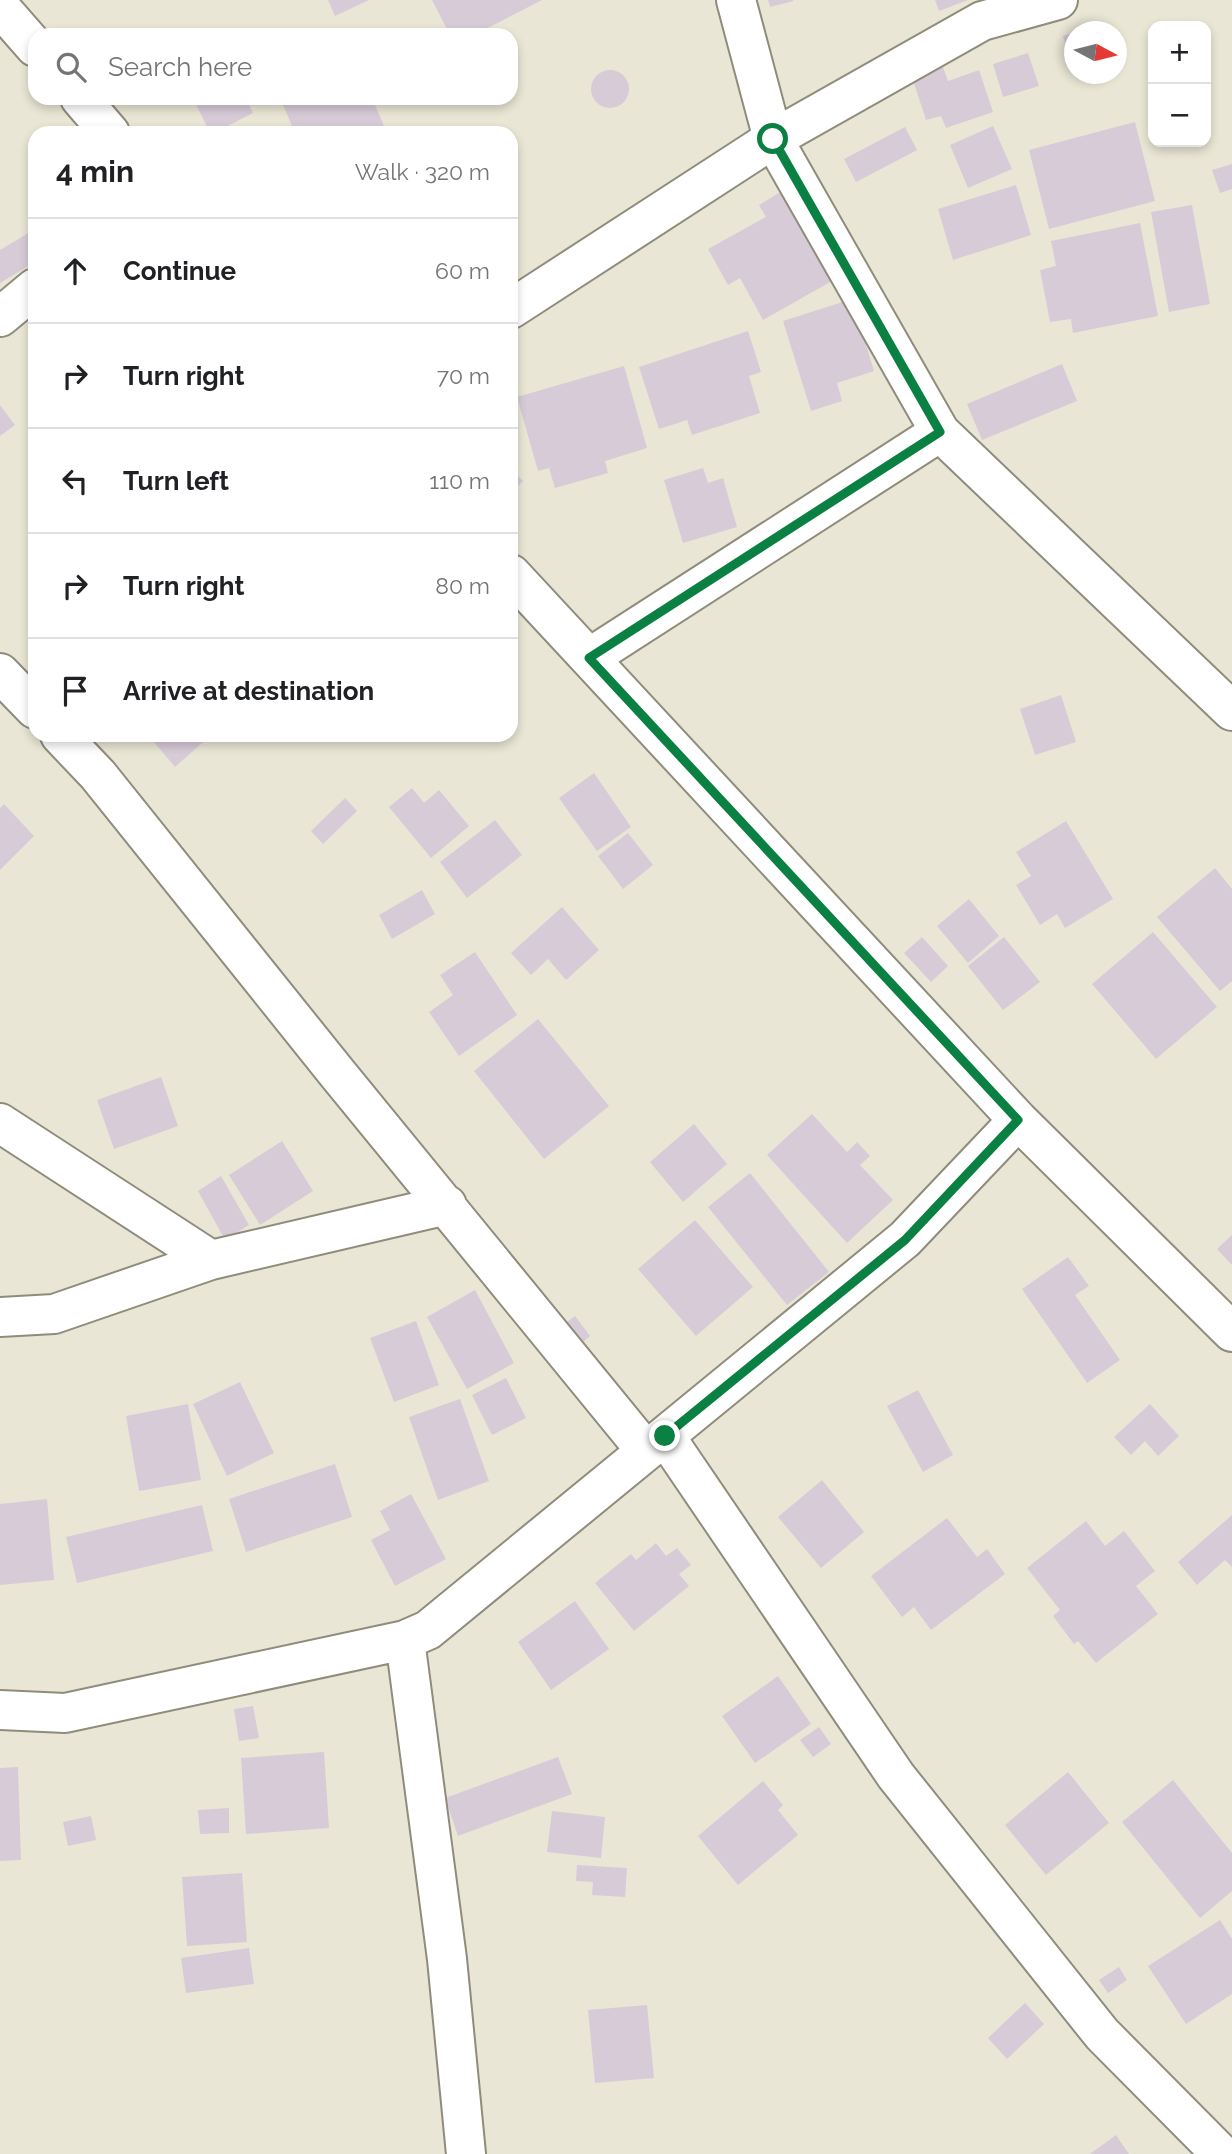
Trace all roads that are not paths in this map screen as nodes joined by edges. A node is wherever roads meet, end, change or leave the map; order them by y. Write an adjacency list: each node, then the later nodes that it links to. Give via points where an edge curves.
1 (736, 0): 7 (street)
2 (1058, 0): 7 (street, via 982,21)
3 (0, 7): 4 (street)
4 (28, 39)
5 (86, 105): 6 (street)
6 (104, 126)
7 (773, 139): 9 (street); 11 (street)
8 (28, 294): 10 (street)
9 (518, 304)
10 (0, 317)
11 (940, 432): 13 (street); 16 (street)
12 (518, 582): 13 (street)
13 (589, 658): 18 (street)
14 (0, 673): 15 (street)
15 (28, 702)
16 (1232, 711)
17 (67, 742): 20 (street)
18 (1018, 1120): 23 (street); 24 (street, via 905,1240)
19 (0, 1123): 21 (street)
20 (447, 1205): 21 (street); 24 (street)
21 (211, 1260): 22 (street, via 54,1314)
22 (0, 1317)
23 (1232, 1332)
24 (655, 1444): 25 (street, via 428,1630); 28 (street, via 896,1776 1102,2034)
25 (405, 1640): 26 (street, via 65,1713); 27 (street, via 447,1959)
26 (0, 1710)
27 (466, 2154)
28 (1221, 2154)

